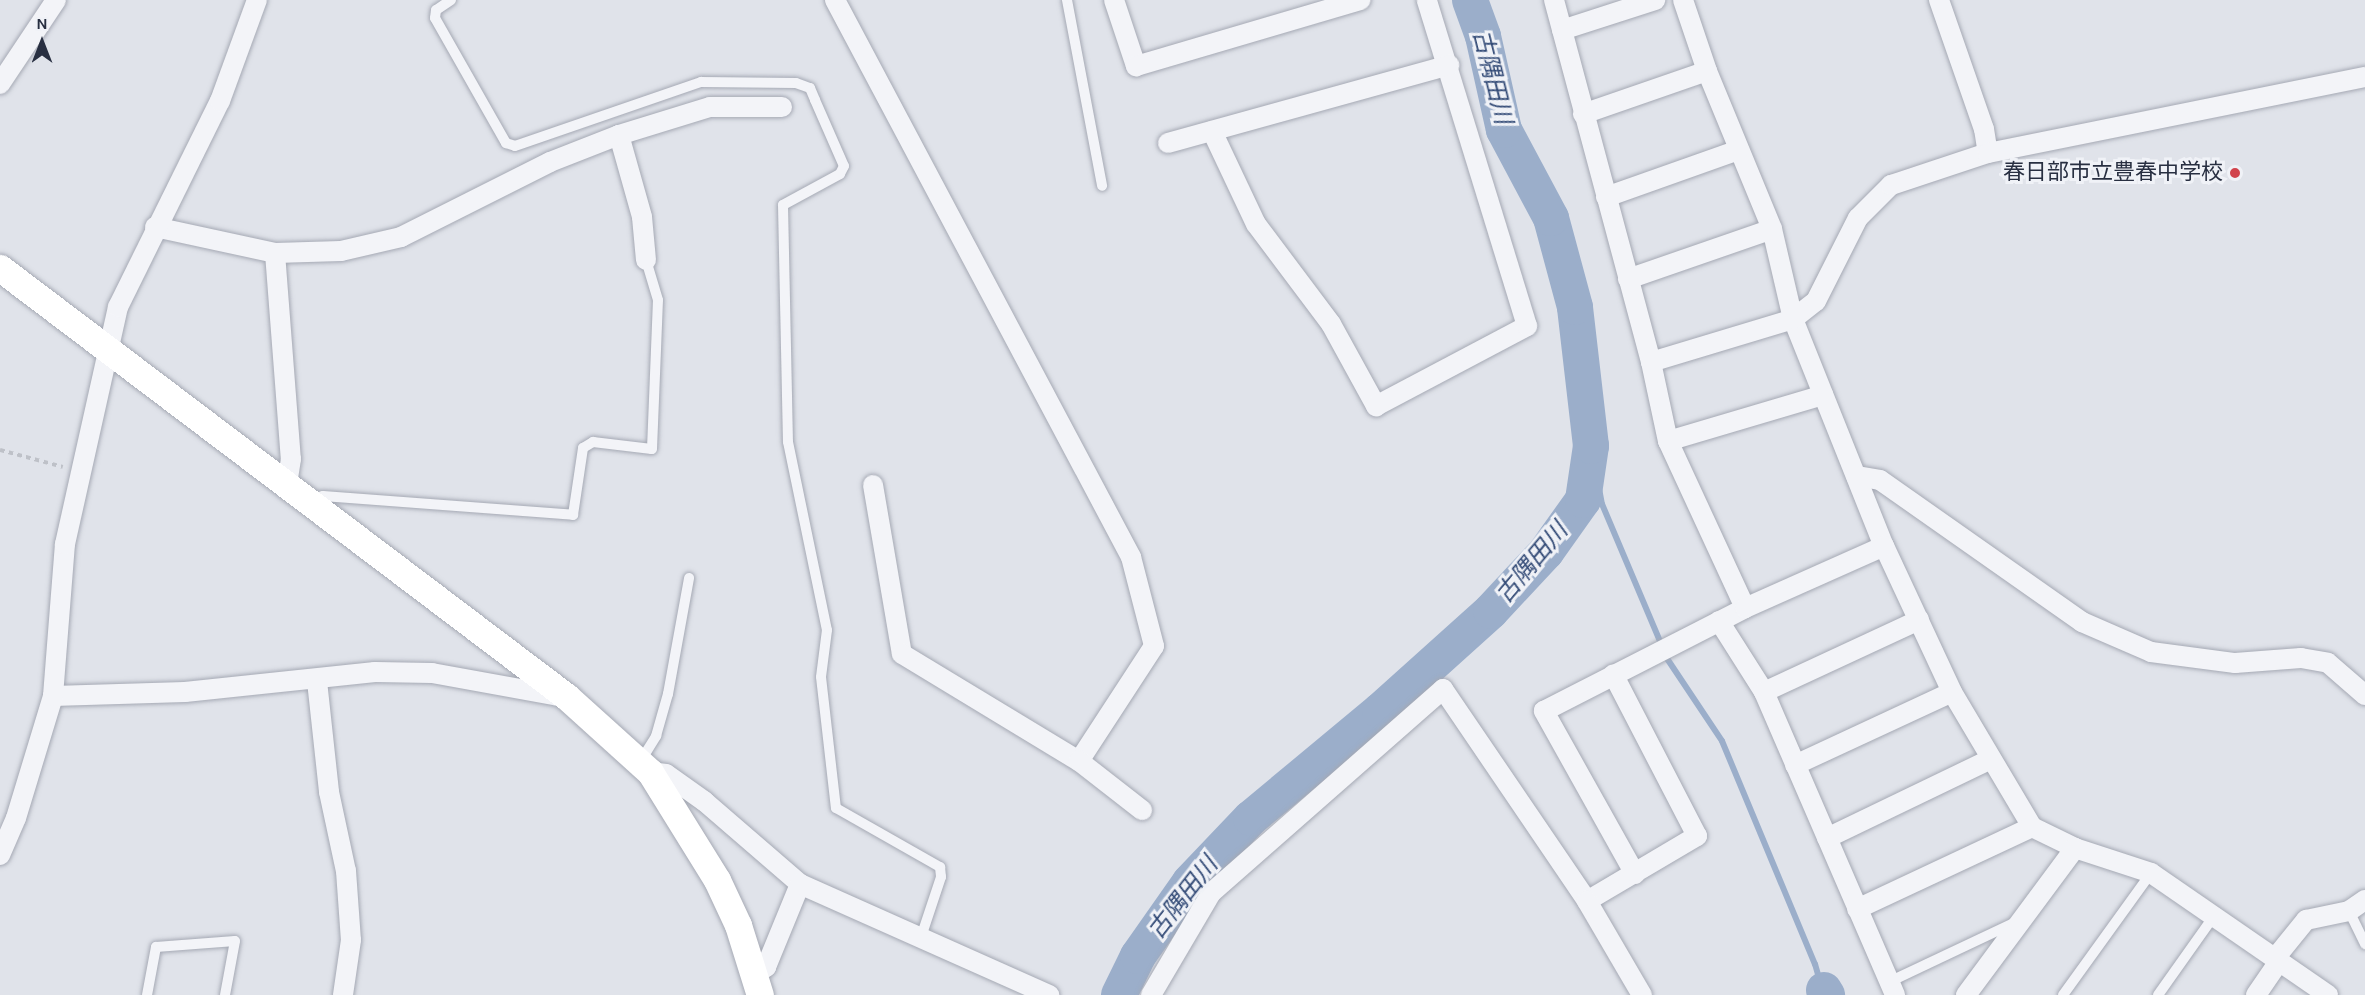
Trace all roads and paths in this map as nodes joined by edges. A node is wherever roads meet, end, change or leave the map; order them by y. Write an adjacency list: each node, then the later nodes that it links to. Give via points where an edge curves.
1 (56, 0): 17 (street)
2 (257, 0): 27 (street, via 220,101)
3 (451, 0): 73 (lane, via 436,10 435,18 506,144 515,146 701,82 796,83 810,88 844,166 840,174 783,205 788,441 827,630 821,677 836,808 940,867 941,878)
4 (835, 0): 57 (street, via 1131,557 1154,646)
5 (1067, 0): 25 (lane)
6 (1114, 0): 7 (street, via 1136,66)
7 (1360, 0)
8 (1427, 0): 14 (street)
9 (1554, 0): 13 (street)
10 (1655, 0): 13 (street)
11 (1683, 0): 15 (street)
12 (1939, 0): 24 (street, via 1984,129)
13 (1562, 30): 19 (street)
14 (1449, 64): 20 (street); 20 (street, via 1527,326 1376,406 1330,324 1256,224)
15 (1707, 71): 19 (street); 23 (street)
16 (2364, 74): 24 (street)
17 (0, 84)
18 (782, 107): 21 (street, via 711,107)
19 (1583, 114): 26 (street)
20 (1212, 131): 22 (street)
21 (620, 135): 29 (street, via 550,162 401,237 341,251); 30 (street, via 642,217)
22 (1168, 144)
23 (1739, 150): 26 (street); 28 (street)
24 (1988, 153): 33 (street, via 1891,185 1858,218 1816,301)
25 (1102, 186)
26 (1606, 197): 32 (street)
27 (155, 227): 29 (street); 34 (street, via 118,307)
28 (1772, 229): 32 (street); 33 (street)
29 (275, 253): 41 (street, via 291,459)
30 (646, 260): 43 (lane, via 658,300 652,449 593,442 583,448 573,515 323,496)
31 (0, 268): 34 (street)
32 (1628, 279): 35 (street)
33 (1793, 319): 35 (street); 36 (street)
34 (106, 352): 39 (street); 41 (street)
35 (1651, 362): 37 (street)
36 (1823, 395): 37 (street); 40 (street)
37 (1668, 441): 46 (street)
38 (0, 450): 39 (path)
39 (81, 472): 54 (street, via 65,544)
40 (1856, 476): 44 (street); 53 (street, via 1880,480 2082,622 2151,652 2235,663 2301,658 2328,663)
41 (287, 483): 43 (street)
42 (873, 485): 57 (street, via 902,654)
43 (308, 500): 55 (street)
44 (1884, 546): 46 (street); 47 (street)
45 (689, 578): 59 (lane, via 668,694)
46 (1745, 608): 48 (street)
47 (1919, 620): 51 (street); 52 (street)
48 (1719, 621): 49 (street); 51 (street)
49 (1613, 674): 66 (street, via 1697,836); 66 (street, via 1544,711)
50 (317, 681): 54 (street, via 185,692); 55 (street, via 375,672 432,673); 80 (street, via 329,792 346,871 351,940)
51 (1764, 692): 58 (street)
52 (1952, 692): 56 (street); 58 (street)
53 (2365, 695)
54 (53, 696): 64 (street, via 16,819)
55 (567, 697): 59 (street)
56 (1990, 759): 61 (street); 62 (street)
57 (1079, 761): 60 (street)
58 (1795, 765): 62 (street)
59 (645, 767): 67 (street, via 666,774 704,801); 76 (street, via 717,880 738,925)
60 (1142, 810)
61 (2031, 827): 63 (street); 70 (street)
62 (1827, 838): 70 (street)
63 (2075, 848): 65 (street); 72 (street)
64 (0, 855)
65 (2151, 873): 71 (street); 85 (lane)
66 (1635, 874): 68 (street)
67 (800, 884): 73 (street); 76 (street)
68 (1587, 901): 82 (street, via 1443,689 1211,894); 83 (street)
69 (2357, 905): 74 (lane); 75 (street, via 2306,920)
70 (1857, 909): 77 (street)
71 (2214, 916): 75 (street); 86 (lane)
72 (2023, 919): 77 (lane); 84 (street)
73 (921, 937): 81 (street)
74 (2365, 944)
75 (2278, 959): 87 (street); 88 (street)
76 (757, 984)
77 (1892, 988)
78 (147, 995): 79 (lane, via 156,946 235,941)
79 (225, 995)
80 (343, 995)
81 (1049, 995)
82 (1151, 995)
83 (1642, 995)
84 (1965, 995)
85 (2063, 995)
86 (2158, 995)
87 (2256, 995)
88 (2328, 995)

